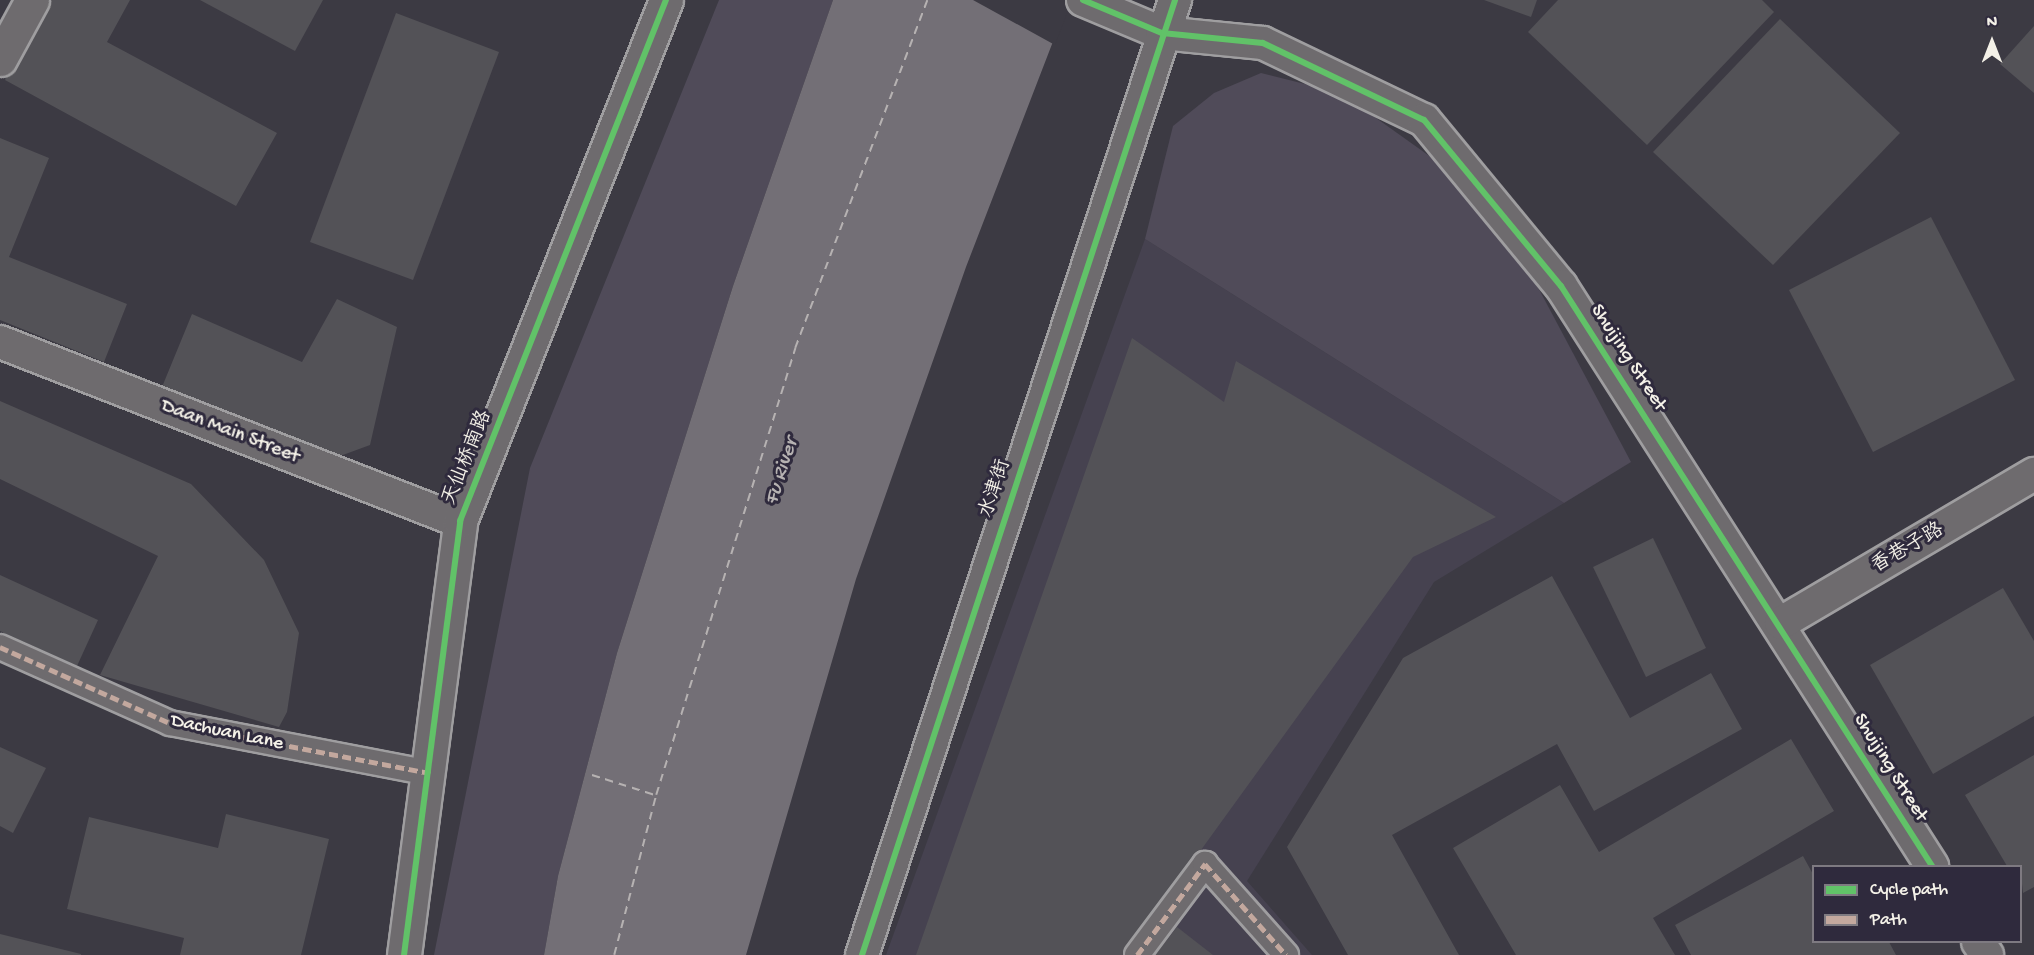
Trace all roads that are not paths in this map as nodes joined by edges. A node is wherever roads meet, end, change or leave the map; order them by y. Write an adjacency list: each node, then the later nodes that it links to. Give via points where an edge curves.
1 (32, 0): 6 (main road)
2 (666, 0): 9 (main road, 天仙桥南路)
3 (1083, 0): 5 (street, Shuijing Street, via 1112,17)
4 (1176, 0): 5 (street, 水津街)
5 (1162, 33): 10 (street, Shuijing Street, via 1263,44 1424,120 1561,286); 15 (street, 水津街)
6 (0, 59)
7 (0, 342): 9 (street, Daan Main Street)
8 (2034, 474): 10 (street, 香巷子路)
9 (460, 521): 12 (main road, 天仙桥南路)
10 (1781, 623): 13 (street, Shuijing Street)
11 (0, 647): 12 (street, Dachuan Lane, via 170,723)
12 (430, 772): 14 (main road, 天仙桥南路)
13 (1931, 865)
14 (404, 955)
15 (862, 955)
16 (1137, 955): 17 (street, via 1205,864)
17 (1286, 955)

